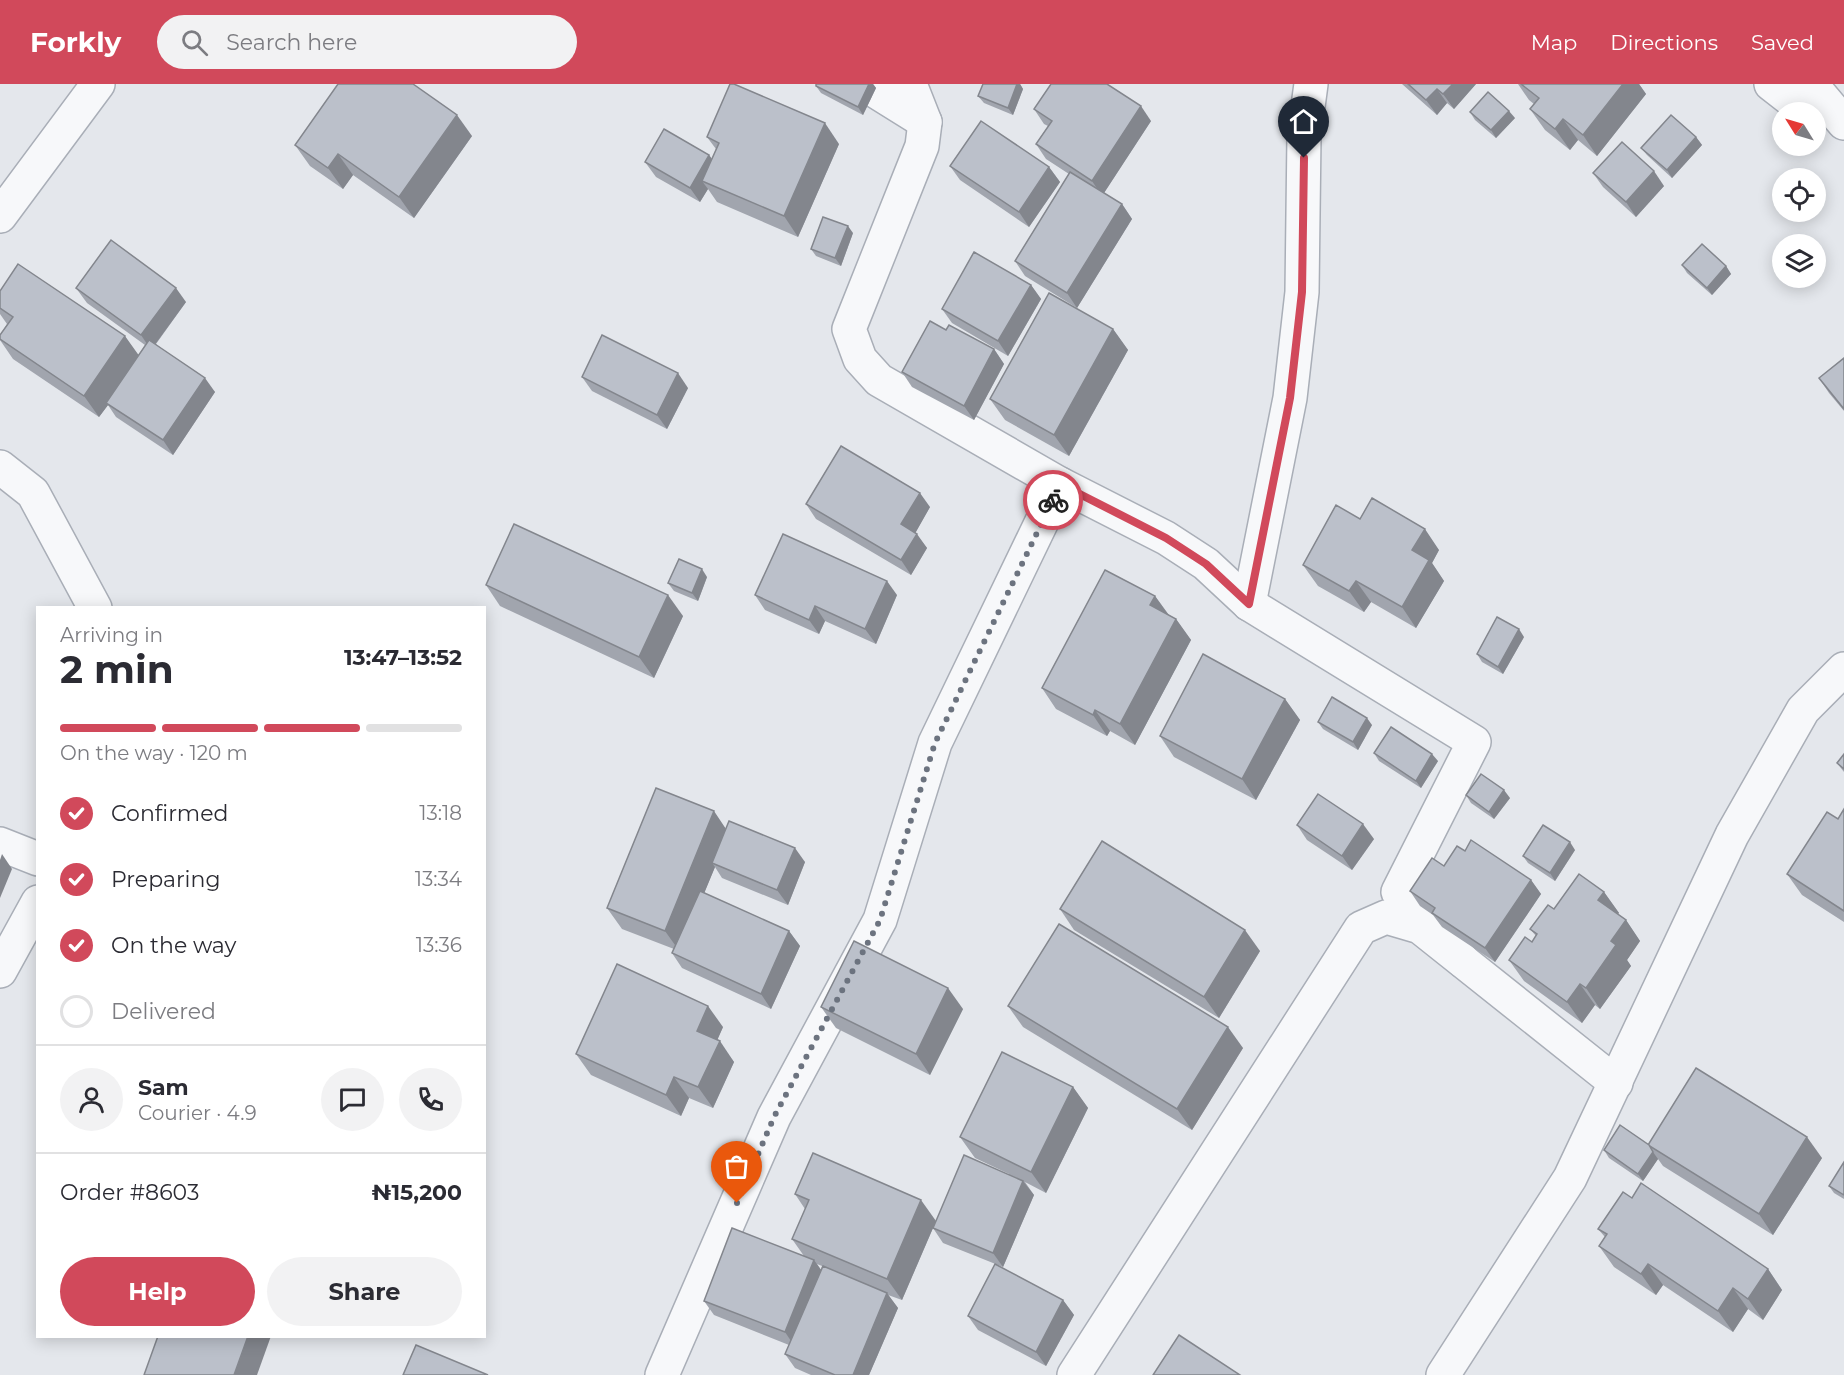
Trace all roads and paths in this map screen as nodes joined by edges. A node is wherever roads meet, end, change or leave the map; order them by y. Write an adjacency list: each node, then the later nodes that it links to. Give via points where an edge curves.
1 (98, 84): 12 (street)
2 (864, 84): 8 (street)
3 (910, 84): 8 (street)
4 (1311, 84): 15 (street, via 1304,136 1302,292 1290,398)
5 (1771, 84): 7 (street)
6 (1811, 84): 9 (street)
7 (1794, 102)
8 (925, 122): 14 (street, via 922,147 849,329 856,349 879,380)
9 (1844, 123)
10 (1826, 128): 11 (street)
11 (1844, 144)
12 (0, 216)
13 (0, 467): 16 (street, via 33,493)
14 (1060, 484): 15 (street, via 1166,538 1206,564); 24 (street, via 935,743 880,920 774,1117)
15 (1249, 604): 21 (street, via 1474,742 1398,892)
16 (94, 606)
17 (1844, 669): 23 (street, via 1803,710 1732,835)
18 (0, 844): 19 (street)
19 (36, 858)
20 (36, 906): 22 (street)
21 (1463, 961): 23 (street); 25 (street, via 1420,927 1386,917 1361,928)
22 (0, 971)
23 (1616, 1083): 26 (street, via 1570,1178)
24 (663, 1375)
25 (1074, 1375)
26 (1443, 1375)

